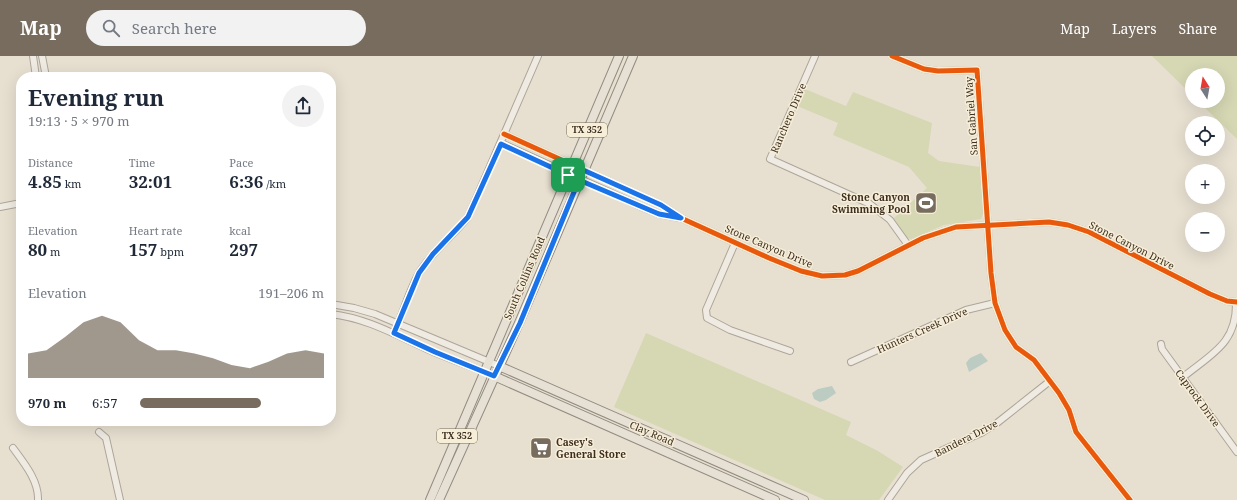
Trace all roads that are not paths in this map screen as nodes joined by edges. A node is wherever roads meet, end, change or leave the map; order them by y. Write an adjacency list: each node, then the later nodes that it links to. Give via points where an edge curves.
1 (33, 56): 8 (street)
2 (42, 56): 9 (street)
3 (538, 56): 10 (street)
4 (619, 56): 12 (main road, South Collins Road / TX 352)
5 (632, 56): 13 (main road, South Collins Road / TX 352)
6 (815, 56): 23 (street, Ranchero Drive, via 770,159 870,204 890,220)
7 (892, 56): 21 (street, San Gabriel Way, via 924,69 976,70)
8 (35, 72)
9 (45, 72)
10 (504, 134): 11 (street); 12 (street, Stone Canyon Drive)
11 (501, 144): 14 (street, Stone Canyon Drive); 28 (street, via 468,217 419,273)
12 (572, 165): 13 (street, Stone Canyon Drive); 14 (main road, South Collins Road / TX 352)
13 (583, 170): 15 (main road, South Collins Road / TX 352); 16 (street, Stone Canyon Drive)
14 (568, 175): 15 (street, Stone Canyon Drive); 32 (main road, South Collins Road / TX 352)
15 (579, 180): 17 (street, Stone Canyon Drive); 34 (main road, South Collins Road / TX 352)
16 (631, 192): 17 (street); 20 (street, Stone Canyon Drive, via 661,205)
17 (627, 201): 20 (street, Stone Canyon Drive, via 659,214)
18 (16, 204): 19 (street)
19 (0, 207)
20 (681, 218): 22 (street, Stone Canyon Drive)
21 (987, 224): 23 (street, Stone Canyon Drive, via 944,230); 24 (street); 25 (street, Stone Canyon Drive, via 1049,222 1068,225 1089,232 1210,294)
22 (736, 243): 23 (street, Stone Canyon Drive, via 801,271 835,276 864,269); 31 (street, via 706,310 707,318 730,330)
23 (908, 245)
24 (995, 302): 33 (street, Hunters Creek Drive, via 966,310); 38 (street, via 1005,330 1016,347 1034,360)
25 (1236, 302): 37 (street, via 1237,316 1232,335)
26 (336, 305): 28 (street, via 363,310)
27 (336, 315): 29 (street, via 362,320)
28 (399, 323): 29 (street); 32 (street)
29 (394, 333): 35 (street)
30 (1161, 344): 37 (street, Caprock Drive)
31 (790, 351)
32 (489, 361): 34 (street); 35 (main road, South Collins Road / TX 352)
33 (851, 362)
34 (500, 366): 36 (main road, South Collins Road / TX 352); 46 (main road, Clay Road)
35 (484, 372): 36 (street); 42 (main road, South Collins Road / TX 352)
36 (494, 376): 42 (main road, South Collins Road / TX 352); 45 (main road, Clay Road)
37 (1182, 378): 41 (street, Caprock Drive)
38 (1050, 381): 47 (street, Bandera Drive, via 997,423 921,460 907,473); 48 (street, via 1068,410 1076,432)
39 (99, 432): 44 (street, via 106,438)
40 (13, 448): 43 (street, via 34,481)
41 (1237, 452)
42 (435, 499)
43 (38, 500)
44 (120, 500)
45 (775, 500)
46 (804, 500)
47 (888, 500)
48 (1130, 500)

